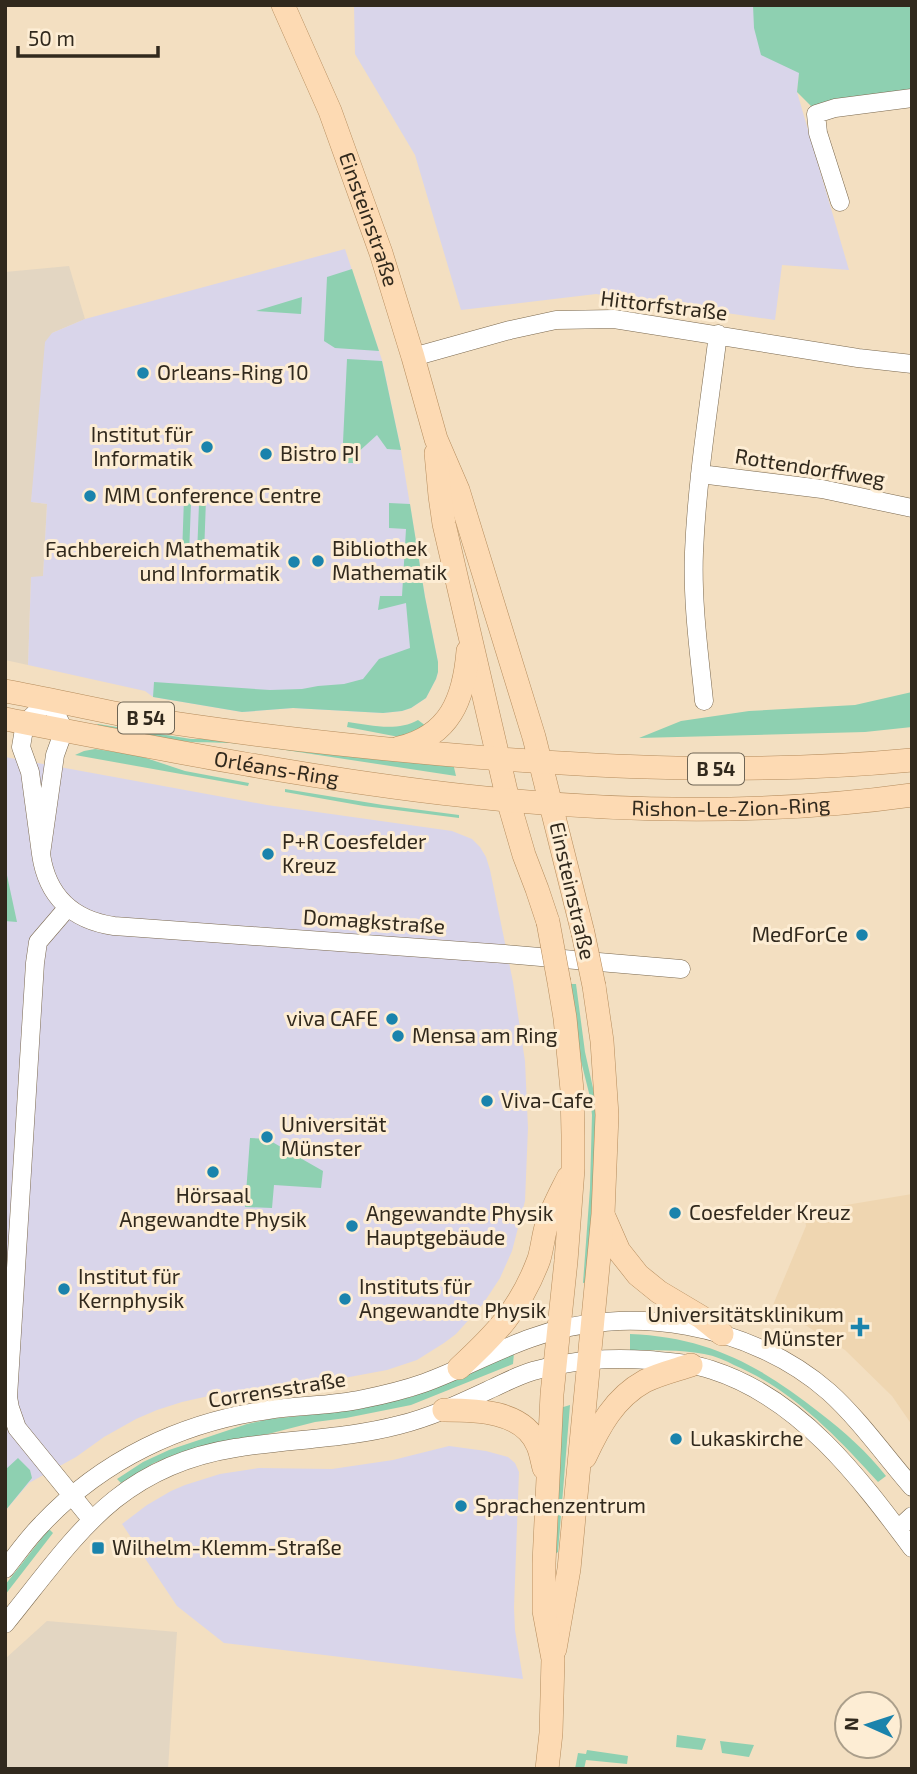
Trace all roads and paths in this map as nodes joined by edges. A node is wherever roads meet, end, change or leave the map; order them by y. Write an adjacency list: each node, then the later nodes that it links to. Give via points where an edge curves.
1 (283, 5): 5 (main road, Einsteinstraße, via 358,184)
2 (912, 98): 3 (street, via 816,114)
3 (841, 202)
4 (718, 334): 5 (street, Hittorfstraße, via 614,319 556,320); 6 (street, Hittorfstraße); 8 (street)
5 (413, 357): 7 (main road, Einsteinstraße)
6 (912, 364)
7 (436, 439): 10 (main road, Einsteinstraße, via 444,524); 19 (main road, Einsteinstraße, via 458,490)
8 (700, 474): 9 (street, Rottendorffweg, via 822,489); 13 (street, via 694,610)
9 (912, 508)
10 (466, 618): 16 (main road, via 468,651 456,706 429,736); 17 (main road, Einsteinstraße)
11 (5, 691): 12 (main road, Orléans-Ring / B 54)
12 (50, 700): 14 (street); 15 (street); 16 (main road, Orléans-Ring / B 54, via 144,718)
13 (704, 701)
14 (15, 721): 15 (main road, Orléans-Ring / B 54); 23 (street, via 30,772)
15 (64, 730): 21 (main road, Orléans-Ring / B 54, via 365,783); 23 (street, via 55,755)
16 (393, 750): 17 (main road, Orléans-Ring / B 54)
17 (499, 759): 19 (main road, Orléans-Ring / B 54); 21 (main road, Einsteinstraße)
18 (912, 760): 19 (main road, Rishon-Le-Zion-Ring / B 54, via 754,769)
19 (540, 762): 22 (main road, Einsteinstraße)
20 (912, 794): 22 (main road, Rishon-Le-Zion-Ring / B 54, via 759,809)
21 (509, 800): 22 (main road, Orléans-Ring / B 54); 26 (main road, Einsteinstraße, bridge, via 548,922 559,982 572,1090)
22 (551, 804): 27 (main road, Einsteinstraße, bridge, via 583,933 602,1041 607,1115)
23 (41, 854): 24 (street, via 46,878)
24 (68, 907): 25 (street, Domagkstraße, via 114,926); 39 (street, via 38,942 35,963 8,1397 17,1428)
25 (681, 969)
26 (573, 1168): 29 (main road, Einsteinstraße); 34 (main road, via 518,1303 496,1333)
27 (603, 1214): 28 (main road, Einsteinstraße); 30 (main road, via 619,1251 638,1275)
28 (594, 1322): 29 (street, Corrensstraße); 30 (street, Corrensstraße, via 679,1325); 31 (main road, Einsteinstraße)
29 (558, 1329): 33 (main road, Einsteinstraße); 34 (street, Corrensstraße)
30 (722, 1334): 38 (street, Corrensstraße, via 762,1349 811,1377 851,1415)
31 (589, 1359): 32 (street); 33 (street); 36 (main road, Einsteinstraße)
32 (691, 1365): 36 (main road, via 649,1380 624,1396 597,1430); 42 (street, via 743,1383 799,1419 830,1447)
33 (554, 1366): 35 (street, via 528,1372); 37 (main road, Einsteinstraße)
34 (459, 1368): 39 (street, Corrensstraße, via 360,1400 268,1410 186,1429 122,1459)
35 (444, 1410): 37 (main road, via 486,1412 519,1424 538,1446); 41 (street, via 369,1432 206,1453 149,1476)
36 (579, 1469): 46 (main road, Einsteinstraße, via 569,1569)
37 (548, 1483): 46 (main road, Einsteinstraße, via 544,1611)
38 (912, 1488)
39 (73, 1496): 41 (street); 44 (street, Corrensstraße, via 44,1521)
40 (912, 1516): 42 (street)
41 (91, 1519): 45 (street)
42 (898, 1529): 43 (street)
43 (912, 1548)
44 (5, 1569)
45 (5, 1624)
46 (553, 1659): 47 (main road)
47 (547, 1769)

